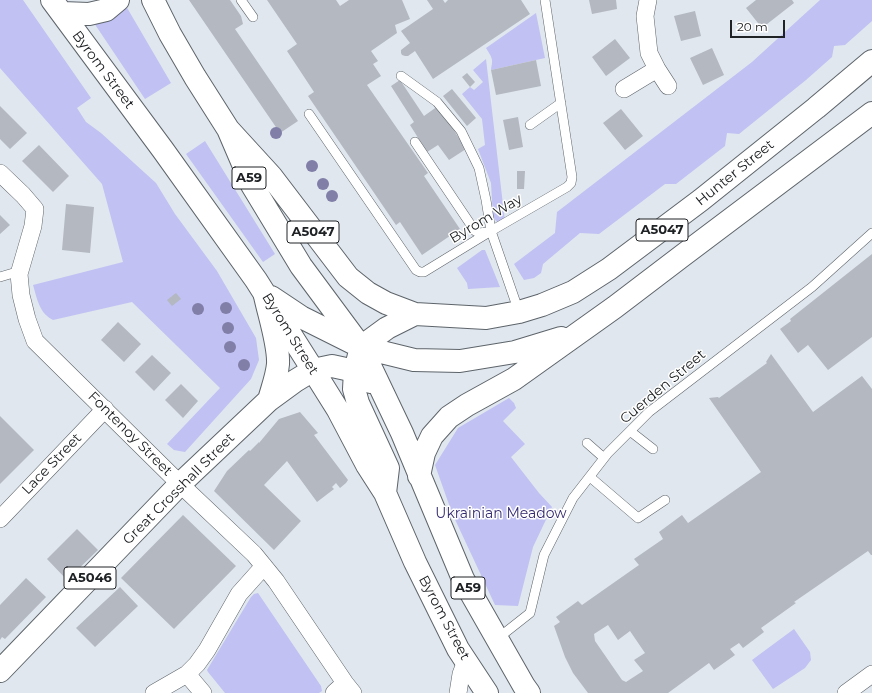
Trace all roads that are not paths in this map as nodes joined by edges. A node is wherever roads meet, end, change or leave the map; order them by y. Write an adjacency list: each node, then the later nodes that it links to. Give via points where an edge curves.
1 (118, 0): 6 (main road, via 106,10 89,14)
2 (153, 0): 17 (main road, A59, via 170,34)
3 (241, 0): 7 (lane)
4 (544, 0): 13 (lane, Byrom Way)
5 (648, 0): 9 (street, via 645,16 649,53)
6 (57, 7): 24 (main road, Byrom Street / A59)
7 (253, 17)
8 (872, 61): 25 (main road, Hunter Street / A5047, via 701,200 609,270 573,292)
9 (657, 69): 11 (street); 12 (street)
10 (402, 76): 20 (lane, via 437,102 461,131 479,168)
11 (668, 86)
12 (624, 89)
13 (561, 103): 16 (lane); 20 (lane, Byrom Way, via 572,183)
14 (309, 114): 20 (lane, Byrom Way, via 418,271 424,272)
15 (872, 114): 27 (main road, A5047)
16 (530, 125)
17 (228, 129): 26 (main road, Hunter Street / A5047, via 271,176 348,278 380,300); 28 (main road, A59, via 252,185 297,259)
18 (415, 142): 20 (lane, via 475,231)
19 (0, 173): 22 (street, Fontenoy Street, via 35,209 34,226)
20 (491, 231): 25 (lane)
21 (872, 233): 34 (lane, Cuerden Street, via 812,287 650,412)
22 (20, 271): 23 (lane); 33 (street, Fontenoy Street, via 21,295 35,341)
23 (0, 277)
24 (264, 292): 28 (main road, via 301,317); 29 (main road, Byrom Street / A59); 32 (main road, via 278,363)
25 (519, 312): 26 (main road, Hunter Street / A5047, via 486,318)
26 (415, 314): 28 (main road, A5047, via 387,328)
27 (580, 332): 28 (main road, A5047, via 515,352 460,360 414,360); 38 (main road, A5047, via 514,379 449,417 432,436 424,453)
28 (361, 347): 30 (main road); 31 (main road, A59)
29 (313, 370): 30 (main road, Great Crosshall Street / A5046, via 332,366); 32 (main road, Great Crosshall Street / A5046); 41 (main road, Byrom Street / A59)
30 (355, 371): 31 (main road, Great Crosshall Street / A5046); 41 (main road, via 354,389 358,403 388,468)
31 (382, 390): 38 (main road, A59)
32 (269, 400): 40 (main road, Great Crosshall Street / A5046)
33 (105, 409): 40 (street, Fontenoy Street); 43 (street, Lace Street)
34 (630, 431): 36 (lane); 37 (lane, Cuerden Street)
35 (587, 443): 37 (lane)
36 (653, 449)
37 (604, 458): 39 (lane, Cuerden Street)
38 (419, 476): 45 (main road, A59, via 463,579)
39 (590, 477): 42 (lane, via 638,518); 45 (lane, Cuerden Street, via 573,498 544,555 530,613)
40 (180, 484): 44 (street, Fontenoy Street); 47 (main road, Great Crosshall Street / A5046)
41 (385, 493): 46 (main road, Byrom Street / A59, via 415,562)
42 (665, 500)
43 (0, 518)
44 (264, 566): 48 (street, via 239,594 207,650); 50 (street, Fontenoy Street)
45 (497, 639): 55 (main road, A59)
46 (466, 661): 53 (street); 54 (main road, Byrom Street / A59)
47 (0, 672)
48 (187, 674): 51 (street); 52 (street)
49 (872, 674): 56 (street)
50 (344, 690)
51 (154, 693)
52 (203, 693)
53 (458, 693)
54 (487, 693)
55 (529, 693)
56 (846, 693)

